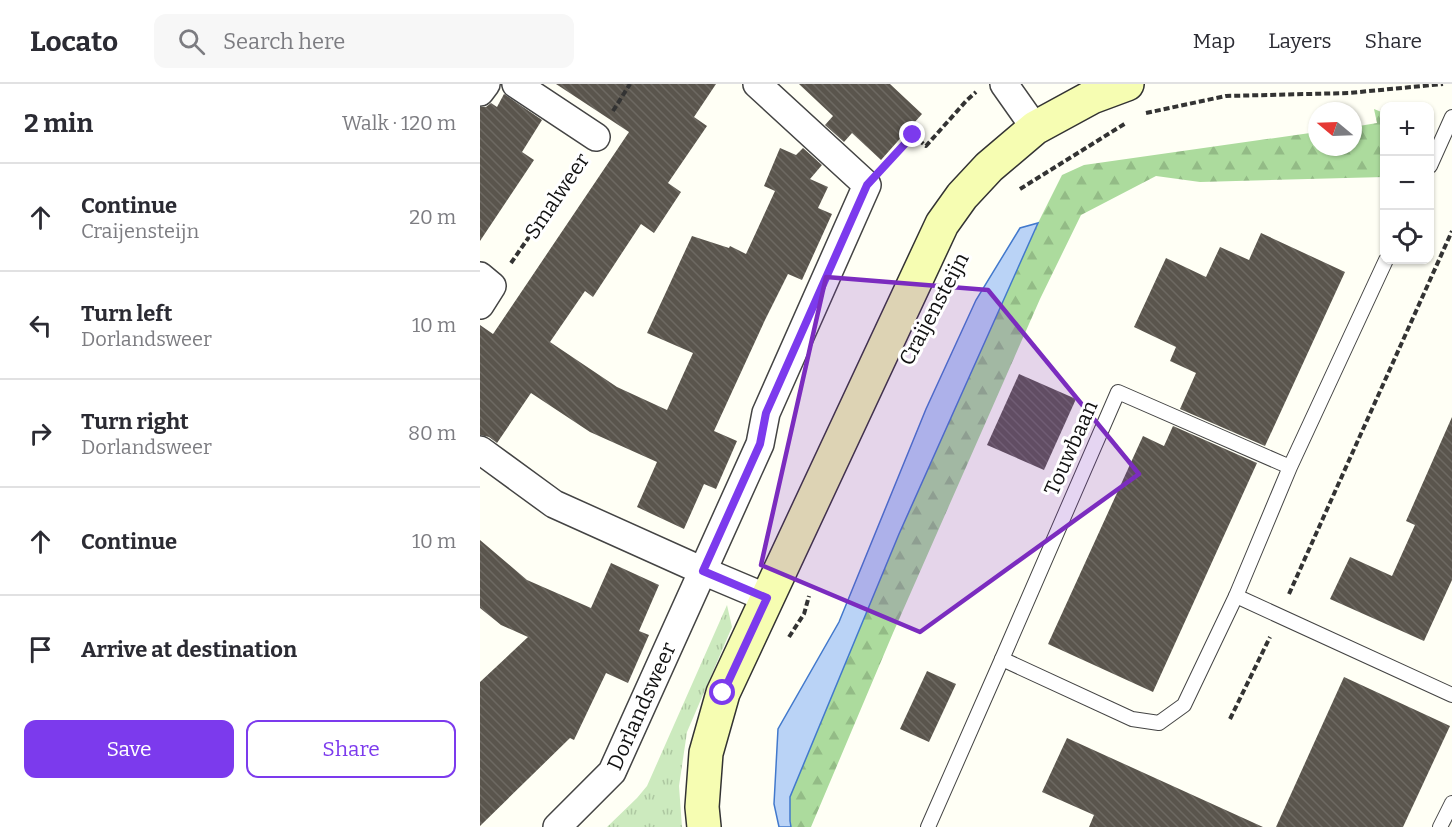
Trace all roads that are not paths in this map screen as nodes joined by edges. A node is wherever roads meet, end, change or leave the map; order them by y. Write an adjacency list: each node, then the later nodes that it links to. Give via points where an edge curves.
1 (486, 84): 6 (street)
2 (516, 84): 9 (street)
3 (757, 84): 14 (street, Dorlandsweer, via 867,185 766,413 760,444)
4 (1127, 84): 8 (street, Craijensteijn, via 1092,97)
5 (992, 87): 8 (street)
6 (480, 92)
7 (1452, 117): 10 (lane)
8 (1035, 128): 16 (street, Craijensteijn, via 982,174 942,224)
9 (596, 137)
10 (1434, 157)
11 (1384, 264): 13 (lane)
12 (480, 450): 14 (street, via 554,504)
13 (1290, 467): 15 (lane); 17 (lane, Touwbaan, via 1118,392)
14 (703, 571): 16 (street); 20 (street, Dorlandsweer, via 612,772)
15 (1236, 596): 17 (lane, via 1184,705 1159,723 1132,719); 18 (lane)
16 (767, 598): 21 (street, Craijensteijn, via 723,693 706,753)
17 (1002, 659): 22 (lane, Touwbaan)
18 (1452, 695)
19 (1452, 803): 23 (lane)
20 (557, 827)
21 (704, 827)
22 (928, 827)
23 (1440, 827)

